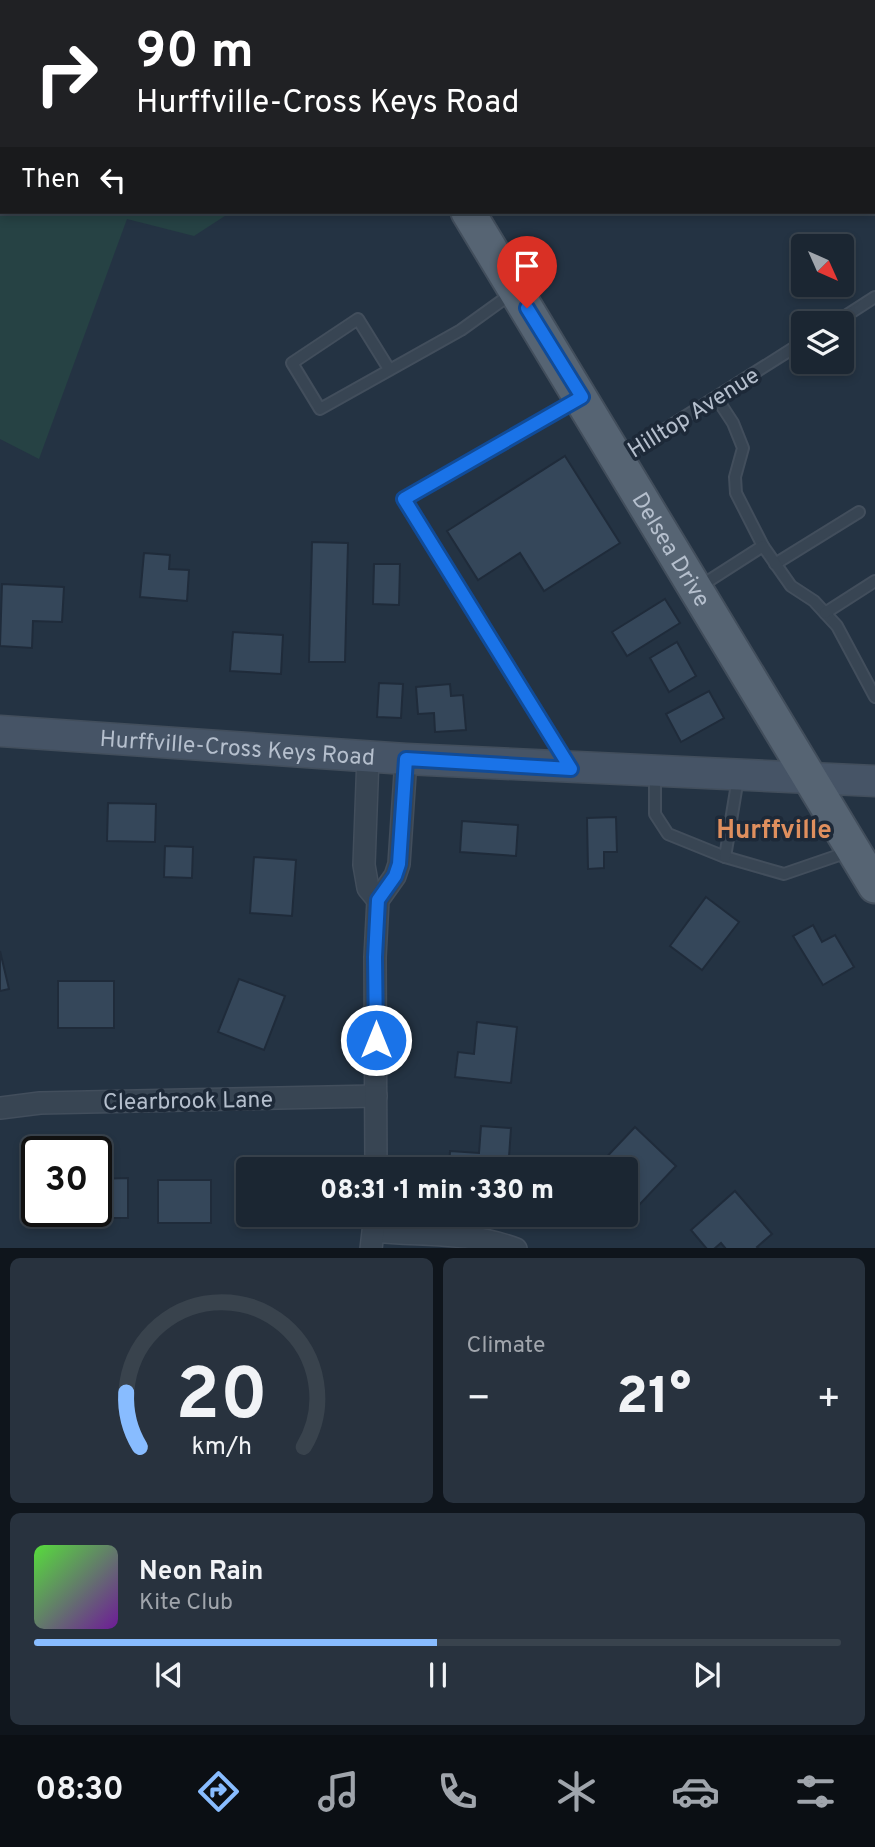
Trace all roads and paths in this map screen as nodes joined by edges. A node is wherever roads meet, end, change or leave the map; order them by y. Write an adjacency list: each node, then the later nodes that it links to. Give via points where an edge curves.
1 (469, 214): 2 (main road, Delsea Drive)
2 (516, 290): 6 (lane, via 461,330); 7 (main road, Delsea Drive)
3 (875, 297): 4 (lane)
4 (853, 311)
5 (791, 350): 8 (lane, Hilltop Avenue)
6 (389, 369): 6 (lane, via 320,408 292,363 358,319)
7 (582, 397): 9 (main road, Delsea Drive); 20 (lane, via 404,499)
8 (716, 397): 9 (lane, Hilltop Avenue); 11 (lane, via 743,448 736,493)
9 (619, 459): 14 (main road, Delsea Drive)
10 (859, 512): 12 (lane)
11 (763, 546): 12 (lane); 14 (lane)
12 (775, 564): 15 (lane, via 791,586)
13 (875, 581): 15 (lane)
14 (697, 589): 23 (main road, Delsea Drive)
15 (825, 613): 16 (lane, via 837,626)
16 (875, 697)
17 (0, 731): 18 (main road, Hurffville-Cross Keys Road)
18 (368, 757): 19 (main road, Hurffville-Cross Keys Road); 28 (street, via 364,865 368,888)
19 (406, 759): 20 (main road, Hurffville-Cross Keys Road); 28 (street, via 399,864)
20 (571, 769): 21 (main road, Hurffville-Cross Keys Road)
21 (655, 772): 22 (main road, Hurffville-Cross Keys Road); 26 (lane, via 655,814 668,834)
22 (738, 775): 23 (main road, Hurffville-Cross Keys Road); 26 (lane)
23 (810, 777): 24 (main road, Hurffville-Cross Keys Road); 25 (main road, Delsea Drive)
24 (875, 781)
25 (854, 850): 26 (lane, via 785,874); 27 (main road, Delsea Drive)
26 (725, 857)
27 (875, 886)
28 (378, 900): 29 (street)
29 (376, 1096): 30 (street, Clearbrook Lane, via 40,1103); 31 (street)
30 (0, 1108)
31 (376, 1157)
32 (373, 1231): 33 (street, via 464,1235)
33 (516, 1248)

